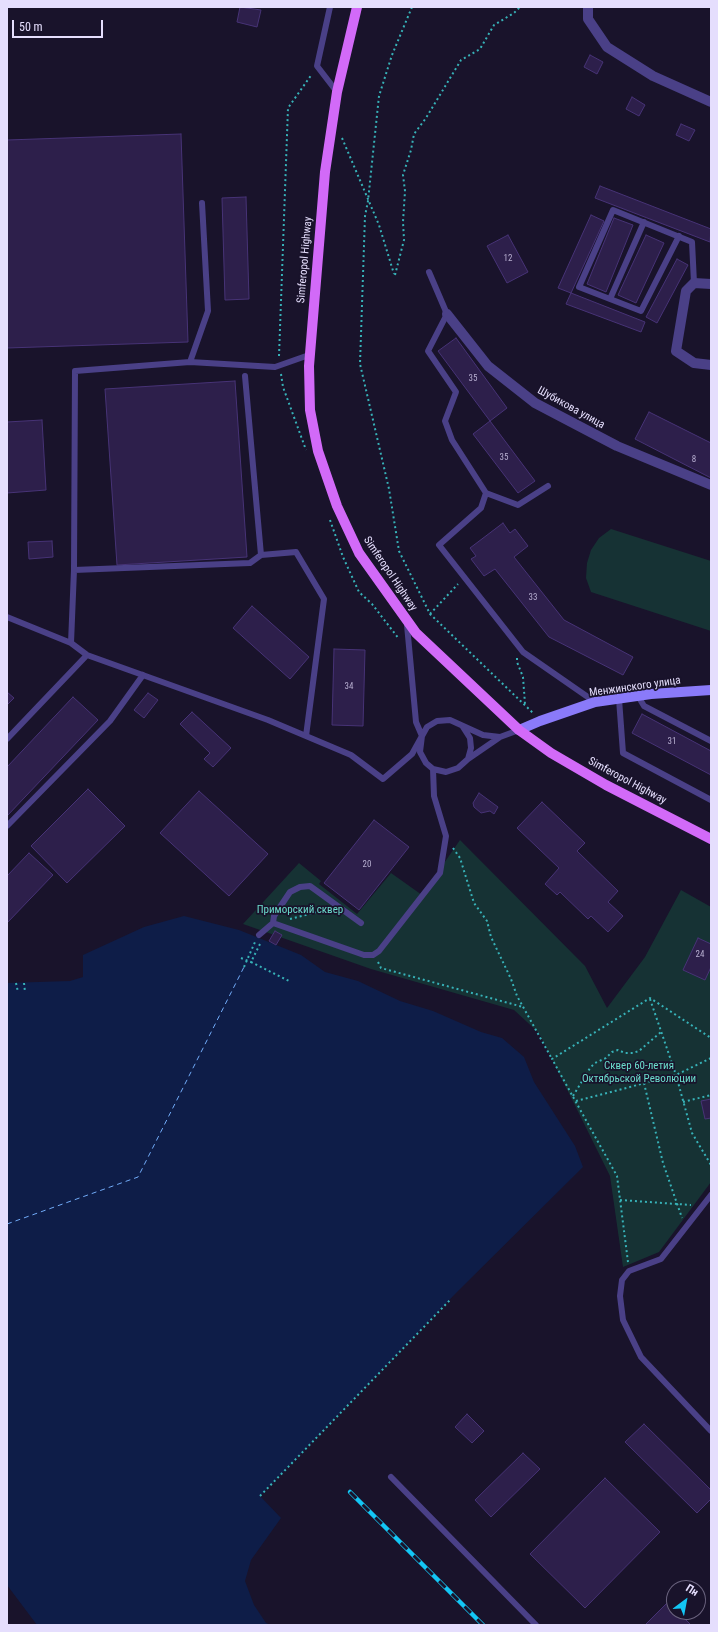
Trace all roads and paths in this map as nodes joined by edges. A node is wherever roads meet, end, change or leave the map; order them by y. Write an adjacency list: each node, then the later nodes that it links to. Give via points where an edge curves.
1 (330, 7): 6 (lane, via 317,66)
2 (357, 7): 6 (main road, Simferopol Highway)
3 (412, 7): 9 (path, via 392,55 380,96)
4 (520, 7): 9 (path, via 494,26 480,49 461,60 414,134 403,175 404,240 394,275 379,225)
5 (588, 7): 7 (street, via 588,19 607,47 652,76)
6 (337, 92): 18 (main road, Simferopol Highway, via 325,172)
7 (711, 102)
8 (340, 133): 9 (path)
9 (368, 201): 28 (path, via 365,216 360,364 389,489 398,551)
10 (202, 203): 19 (lane, via 208,311)
11 (644, 222): 12 (lane); 16 (lane); 16 (lane, via 613,210 579,287)
12 (679, 236): 14 (lane, via 692,242); 16 (lane, via 641,311)
13 (429, 272): 17 (lane)
14 (694, 283): 15 (street); 20 (street, via 686,290 676,351 694,363)
15 (711, 284)
16 (610, 299)
17 (447, 314): 22 (street, Шубикова улица, via 488,366 535,403 617,446); 24 (lane, via 428,351 456,392 445,421 452,440)
18 (309, 355): 19 (lane, via 275,368); 30 (main road, Simferopol Highway, via 310,410 318,451 337,506 359,553)
19 (190, 362): 26 (lane, via 75,371)
20 (711, 365)
21 (245, 376): 25 (lane)
22 (711, 485)
23 (548, 486): 24 (lane, via 518,505)
24 (486, 493): 27 (lane, via 481,508 439,545)
25 (261, 555): 26 (lane, via 250,563); 43 (lane, via 296,552 324,599)
26 (74, 570): 31 (lane)
27 (465, 578): 28 (path); 32 (lane)
28 (430, 614): 39 (path)
29 (7, 617): 31 (lane)
30 (406, 619): 42 (main road, Simferopol Highway, via 416,633); 44 (lane, via 416,722)
31 (71, 643): 33 (lane)
32 (518, 645): 38 (lane, via 523,652); 39 (path, via 517,662 523,677)
33 (87, 655): 34 (lane); 46 (lane)
34 (143, 675): 43 (lane); 51 (lane, via 110,721)
35 (711, 690): 36 (street, Менжинского улица)
36 (638, 696): 37 (street, Менжинского улица); 47 (lane, via 644,706)
37 (620, 698): 38 (street, Менжинского улица); 50 (lane, via 623,753)
38 (595, 702): 40 (street, Менжинского улица)
39 (525, 704): 40 (path)
40 (540, 721): 42 (street, Менжинского улица)
41 (463, 727): 44 (lane, via 450,720 437,721 427,727); 45 (lane, via 483,735); 48 (lane, via 470,738)
42 (519, 730): 45 (lane); 53 (main road, Simferopol Highway, via 551,753 599,781)
43 (306, 736): 44 (lane, via 351,755 383,779 412,754)
44 (422, 736): 49 (lane, via 420,752 426,763)
45 (500, 737): 48 (lane)
46 (7, 739)
47 (711, 741)
48 (468, 759): 49 (lane, via 458,768 446,772)
49 (434, 769): 52 (lane, via 434,796)
50 (711, 800)
51 (7, 826)
52 (446, 836): 58 (lane, via 440,873 384,946); 68 (path, via 460,858 474,903 487,921 491,937)
53 (711, 839)
54 (339, 907): 55 (path); 55 (lane, via 310,886 300,887 290,892 278,907); 56 (lane)
55 (273, 923): 57 (lane); 58 (lane, via 364,955)
56 (362, 923)
57 (261, 938): 60 (path); 61 (path)
58 (373, 954): 68 (path, via 381,968)
59 (241, 958): 60 (path)
60 (251, 962): 62 (path)
61 (244, 967)
62 (290, 981)
63 (24, 982): 66 (path)
64 (16, 983): 65 (path)
65 (18, 992)
66 (25, 992)
67 (650, 998): 69 (path); 70 (path); 72 (path)
68 (523, 1007): 72 (path)
69 (661, 1032): 73 (path); 76 (path, via 639,1051 626,1053 618,1050 595,1063)
70 (711, 1038)
71 (711, 1058): 73 (path)
72 (552, 1059): 76 (path)
73 (676, 1075): 74 (path); 78 (path)
74 (644, 1083): 77 (path); 82 (path, via 663,1163)
75 (711, 1095): 78 (path)
76 (573, 1096): 77 (path)
77 (576, 1101): 81 (path, via 617,1176)
78 (683, 1102): 79 (path, via 692,1133)
79 (711, 1166)
80 (711, 1195): 83 (lane)
81 (620, 1200): 82 (path); 85 (path)
82 (677, 1204): 83 (path); 84 (path)
83 (703, 1206): 84 (lane)
84 (686, 1228): 85 (lane, via 661,1259)
85 (629, 1271): 87 (lane, via 622,1280 620,1296 623,1320 641,1357)
86 (450, 1300): 89 (path)
87 (711, 1431)
88 (391, 1477): 90 (lane)
89 (260, 1496)
90 (536, 1625)

